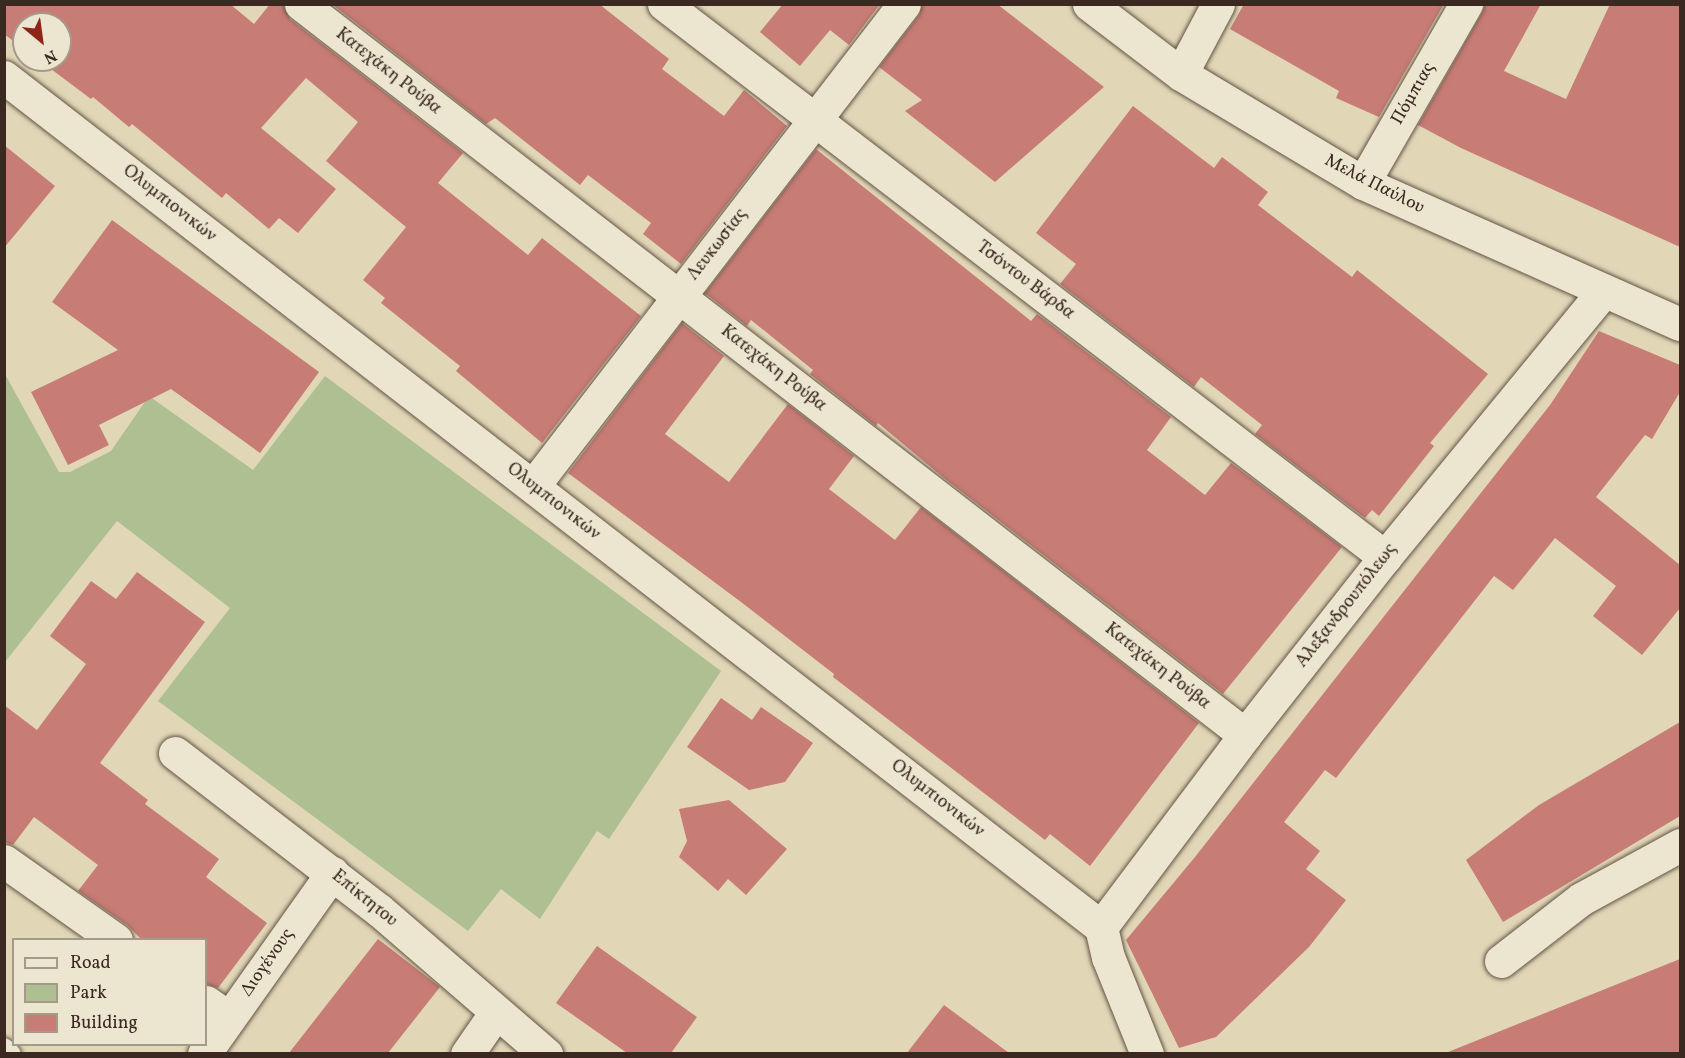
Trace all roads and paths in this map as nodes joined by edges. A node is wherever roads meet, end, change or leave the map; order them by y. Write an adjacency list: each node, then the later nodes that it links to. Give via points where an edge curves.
1 (301, 4): 12 (street, Κατεχάκη Ρούβα)
2 (664, 4): 9 (street, Τσόντου Βάρδα)
3 (904, 4): 9 (street, Λευκωσίας)
4 (1089, 4): 7 (street, Μελά Παύλου)
5 (1218, 4): 7 (street)
6 (1466, 4): 10 (street, Πόμπιας)
7 (1181, 74): 10 (street, Μελά Παύλου)
8 (4, 77): 14 (street, Ολυμπιονικών)
9 (814, 119): 12 (street, Λευκωσίας); 15 (street, Τσόντου Βάρδα)
10 (1363, 183): 11 (street, Μελά Παύλου)
11 (1603, 292): 13 (street, Μελά Παύλου); 15 (street, Αλεξανδρουπόλεως)
12 (678, 296): 14 (street, Λευκωσίας); 16 (street, Κατεχάκη Ρούβα)
13 (1680, 324)
14 (533, 486): 21 (street, Ολυμπιονικών)
15 (1385, 557): 16 (street, Αλεξανδρουπόλεως)
16 (1245, 735): 21 (street, Αλεξανδρουπόλεως)
17 (175, 753): 20 (street, Επίκτητου)
18 (1680, 845): 23 (street, via 1581,899)
19 (4, 861): 22 (street)
20 (332, 873): 24 (street, Διογένους); 25 (street, Επίκτητου, via 448,967)
21 (1101, 927): 31 (street, via 1108,957)
22 (115, 938)
23 (1501, 961)
24 (217, 1010): 26 (street, Διογένους)
25 (496, 1012): 29 (street); 30 (street, Επίκτητου)
26 (207, 1043)
27 (4, 1048): 28 (lane)
28 (11, 1053)
29 (467, 1053)
30 (546, 1053)
31 (1146, 1053)

